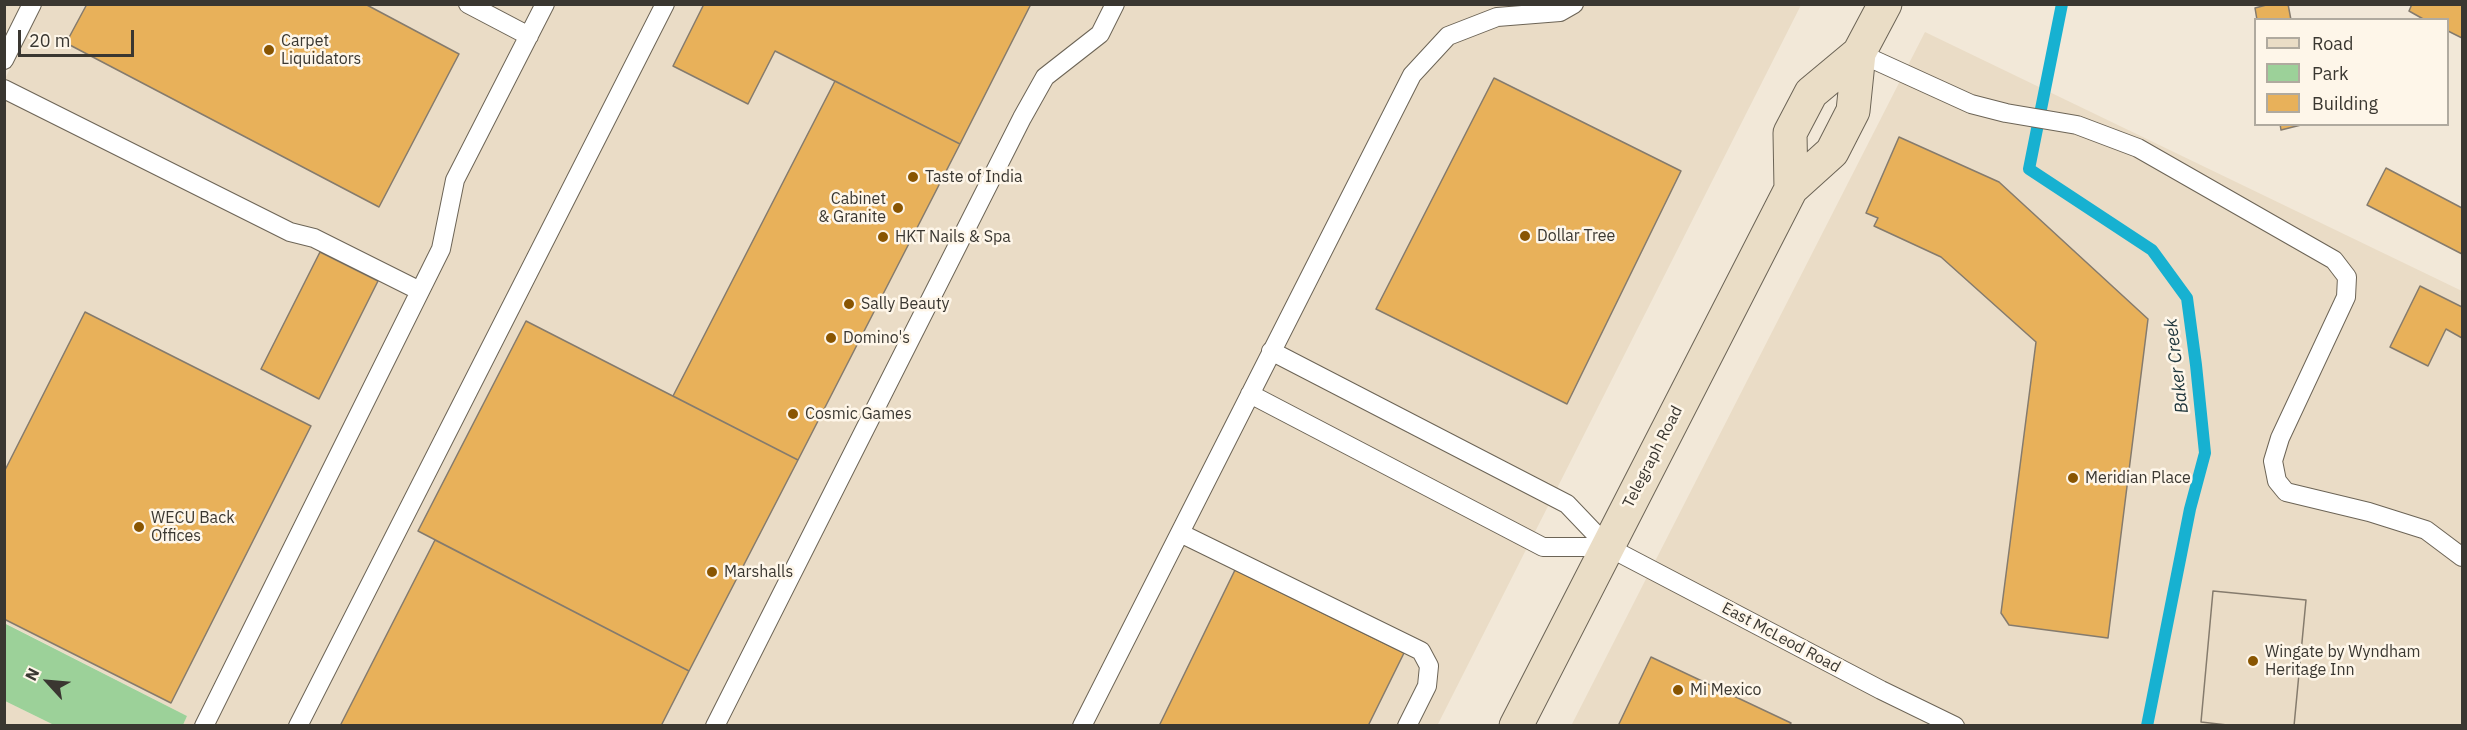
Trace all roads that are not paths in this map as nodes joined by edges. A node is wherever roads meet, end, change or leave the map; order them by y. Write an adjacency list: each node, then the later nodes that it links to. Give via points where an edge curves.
1 (32, 4): 10 (lane)
2 (468, 4): 8 (lane)
3 (545, 4): 8 (lane)
4 (665, 4): 20 (lane)
5 (1115, 4): 21 (lane, via 1100,34 1045,77 1022,118)
6 (1574, 4): 14 (lane, via 1560,12 1497,17 1448,36 1412,75)
7 (1885, 4): 9 (street, Telegraph Road)
8 (530, 36): 13 (lane, via 456,180 441,249)
9 (1859, 53): 12 (street, Telegraph Road, via 1853,111 1832,152); 12 (street, Telegraph Road, via 1811,93 1790,133); 18 (lane, via 1971,104 2077,125 2138,148 2334,260 2346,277 2346,297 2280,438 2273,461 2277,481 2286,492 2426,530)
10 (4, 60)
11 (4, 89): 13 (lane, via 290,232 314,238)
12 (1791, 189): 17 (street, Telegraph Road)
13 (420, 291): 19 (lane)
14 (1271, 351): 15 (lane); 17 (lane, via 1567,504)
15 (1250, 394): 16 (lane); 17 (lane, via 1543,547)
16 (1180, 533): 22 (lane); 23 (lane, via 1421,651 1430,666 1427,686)
17 (1608, 547): 24 (street, Telegraph Road); 25 (lane, East McLeod Road)
18 (2463, 557)
19 (204, 726)
20 (298, 726)
21 (715, 726)
22 (1082, 726)
23 (1407, 726)
24 (1516, 726)
25 (1955, 726)

